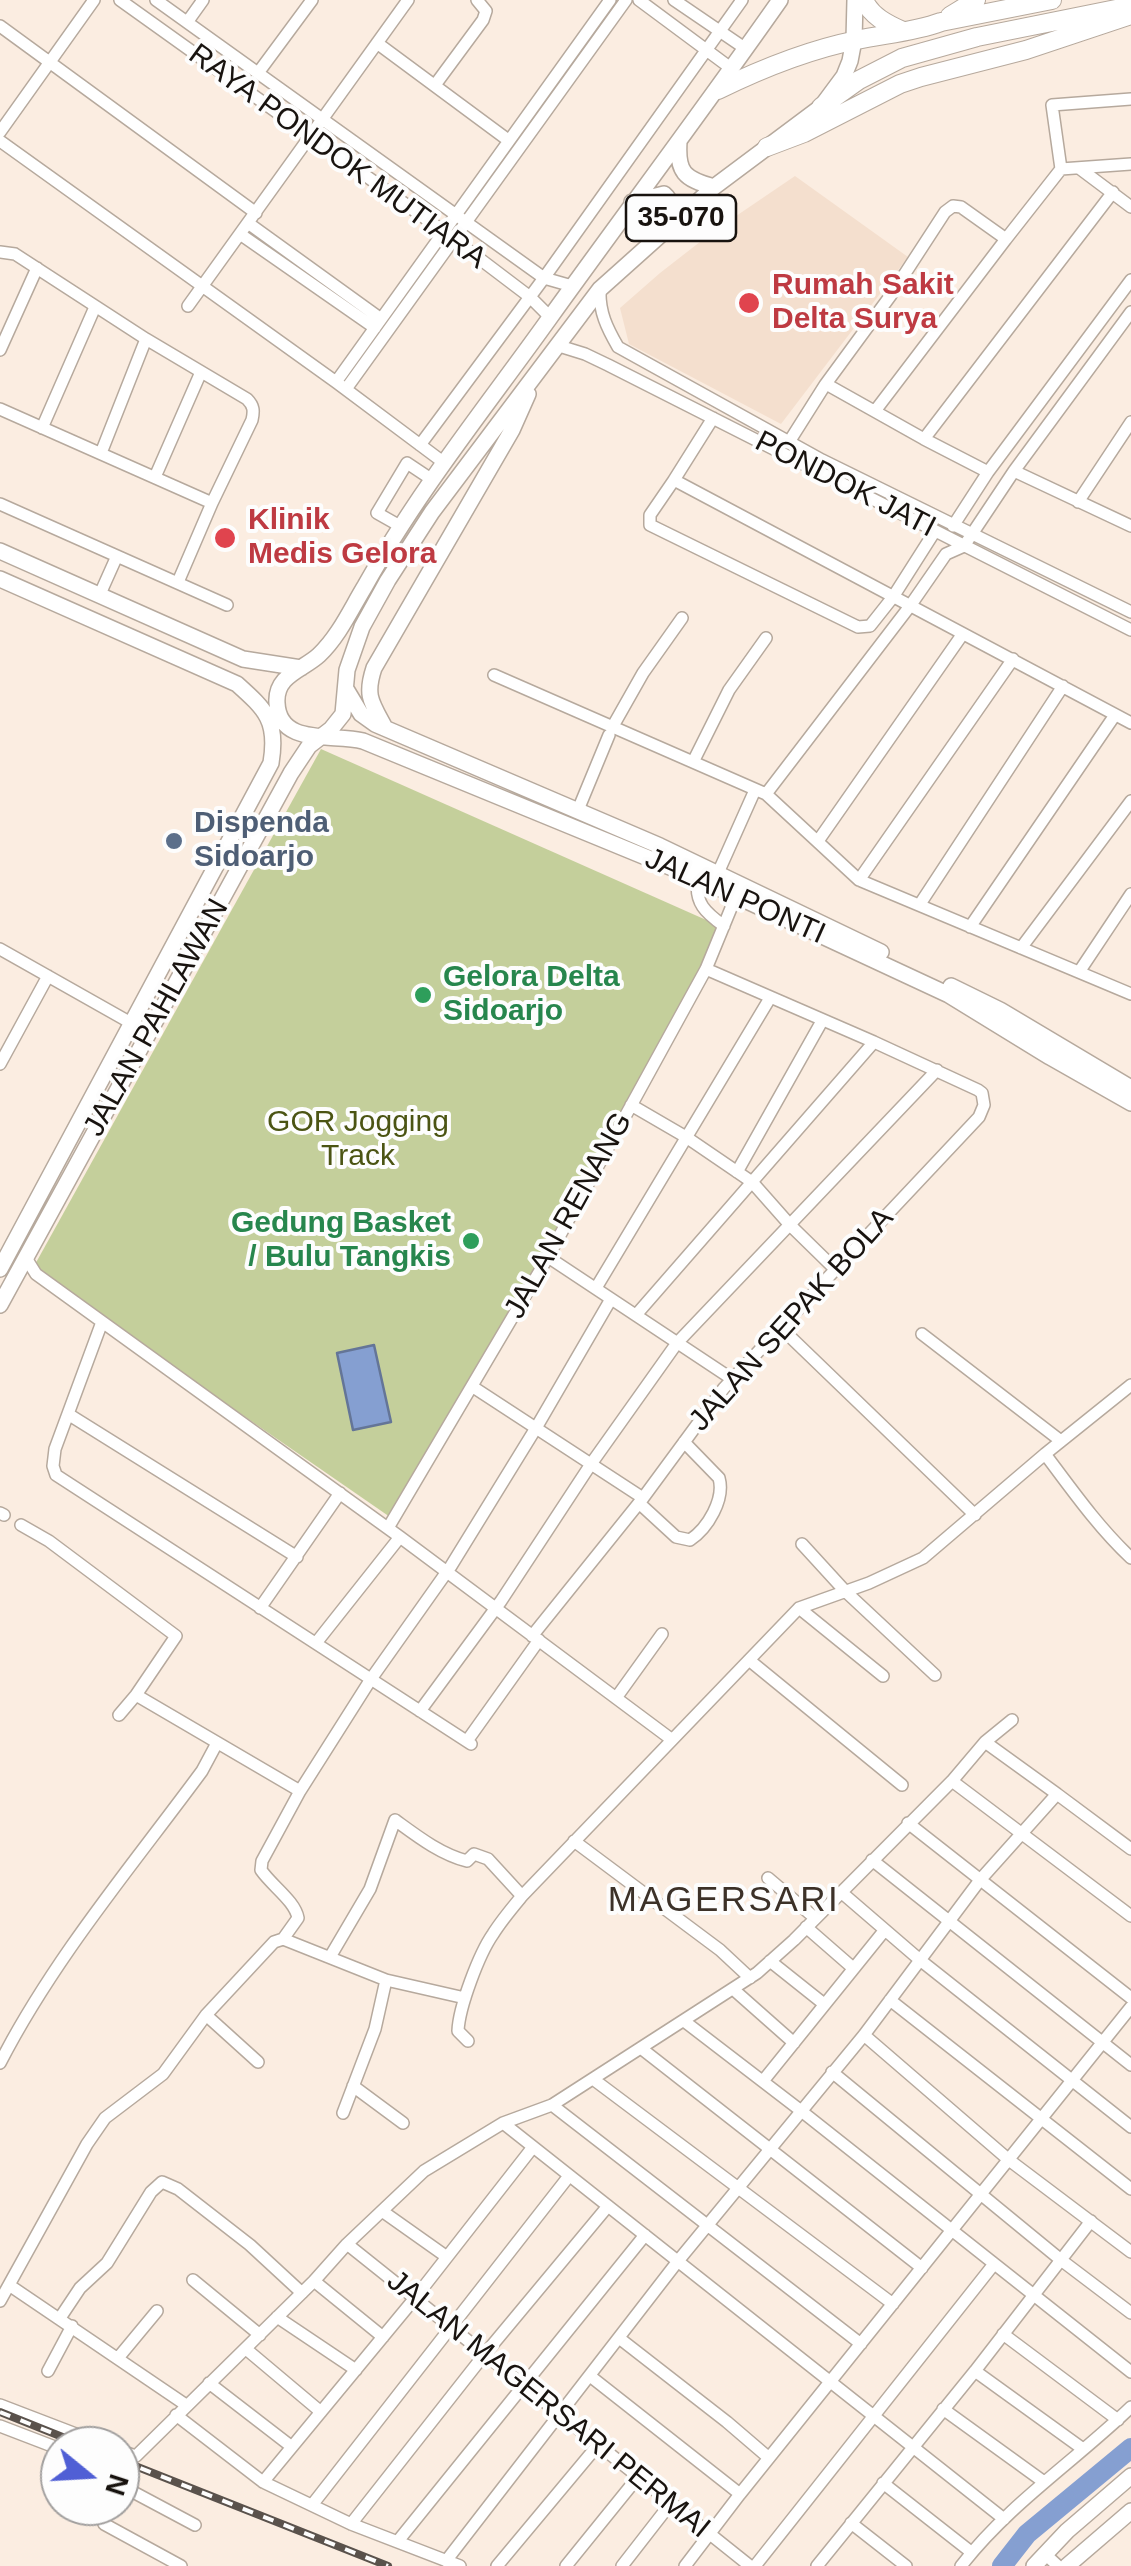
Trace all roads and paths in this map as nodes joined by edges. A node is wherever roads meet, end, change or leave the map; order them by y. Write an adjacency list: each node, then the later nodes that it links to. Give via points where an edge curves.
1 (94, 0): 28 (street)
2 (120, 0): 37 (street, RAYA PONDOK MUTIARA)
3 (156, 0): 19 (street, RAYA PONDOK MUTIARA)
4 (203, 0): 19 (street)
5 (312, 0): 30 (street)
6 (408, 0): 25 (street)
7 (477, 0): 31 (street, via 486,11 483,20)
8 (610, 0): 38 (street)
9 (626, 0): 50 (street)
10 (639, 0): 27 (street)
11 (674, 0): 22 (street)
12 (742, 0): 22 (street)
13 (780, 0): 26 (main road, 35-070)
14 (855, 0): 24 (main road, 35-070)
15 (864, 0): 23 (highway)
16 (976, 0): 20 (highway)
17 (1052, 0): 20 (highway)
18 (1131, 10): 34 (highway, via 1090,13 902,58); 41 (highway, via 1010,55 920,76)
19 (188, 22): 30 (street, RAYA PONDOK MUTIARA)
20 (941, 22): 23 (highway)
21 (0, 26): 28 (street)
22 (720, 31): 26 (street); 27 (street)
23 (902, 31): 24 (highway)
24 (854, 40): 32 (highway, via 770,64); 34 (main road, 35-070, via 844,76)
25 (377, 43): 31 (street); 35 (street)
26 (746, 49): 29 (main road, 35-070)
27 (707, 50): 29 (street); 57 (street)
28 (50, 62): 36 (street); 49 (street)
29 (732, 68): 32 (main road, 35-070)
30 (258, 72): 35 (street, RAYA PONDOK MUTIARA)
31 (435, 86): 38 (street)
32 (718, 90): 39 (main road, 35-070)
33 (1131, 99): 44 (street, via 1052,105)
34 (822, 107): 41 (main road, 35-070)
35 (323, 121): 37 (street); 50 (street, RAYA PONDOK MUTIARA)
36 (0, 132)
37 (311, 136): 49 (street); 53 (street, RAYA PONDOK MUTIARA)
38 (508, 140): 50 (street)
39 (679, 140): 45 (main road, via 683,172); 47 (main road, 35-070)
40 (0, 141): 60 (street)
41 (767, 148): 45 (main road, 35-070)
42 (1131, 164): 43 (street)
43 (1079, 168): 44 (street); 46 (street)
44 (1061, 169): 54 (street)
45 (714, 187): 51 (main road, 35-070)
46 (1113, 192): 48 (street); 82 (street)
47 (632, 202): 51 (main road, via 669,198); 59 (main road, 35-070)
48 (1131, 207)
49 (252, 218): 52 (street); 67 (street)
50 (461, 219): 53 (street); 57 (street, RAYA PONDOK MUTIARA)
51 (666, 231): 61 (main road, 35-070)
52 (240, 234): 60 (street); 67 (street)
53 (449, 236): 62 (street, RAYA PONDOK MUTIARA); 67 (street); 76 (street)
54 (1006, 238): 75 (street, via 953,206); 78 (street)
55 (0, 252): 56 (street)
56 (37, 268): 64 (street); 71 (street)
57 (544, 278): 59 (street, RAYA PONDOK MUTIARA); 62 (street)
58 (1131, 280): 88 (street)
59 (572, 286): 66 (main road, 35-070)
60 (202, 287): 63 (street); 76 (street)
61 (600, 290): 69 (main road, 35-070); 70 (street)
62 (530, 298): 66 (street, RAYA PONDOK MUTIARA); 84 (street)
63 (188, 306)
64 (95, 307): 68 (street); 81 (street)
65 (1131, 312): 87 (street)
66 (550, 317): 86 (main road)
67 (378, 324): 76 (street)
68 (146, 339): 74 (street); 85 (street)
69 (556, 345): 72 (main road, JALAN PAHLAWAN); 73 (street, PONDOK JATI)
70 (618, 348): 73 (street); 83 (street, PONDOK JATI)
71 (0, 350)
72 (542, 364): 119 (main road, JALAN PAHLAWAN, via 388,580 362,627); 124 (main road, via 512,430 374,668 368,687)
73 (608, 365): 79 (street, PONDOK JATI)
74 (201, 372): 89 (street); 92 (street, via 254,410)
75 (826, 384): 78 (street); 83 (street)
76 (341, 385): 84 (street)
77 (0, 408): 81 (street)
78 (875, 411): 82 (street)
79 (713, 418): 91 (street); 98 (street, PONDOK JATI)
80 (1131, 422): 93 (street)
81 (42, 428): 85 (street)
82 (924, 438): 88 (street)
83 (789, 442): 96 (street, PONDOK JATI)
84 (420, 445): 86 (street)
85 (101, 453): 89 (street)
86 (443, 462): 90 (main road)
87 (1014, 471): 93 (street); 99 (street)
88 (988, 472): 96 (street)
89 (155, 478): 92 (street)
90 (432, 479): 97 (main road); 97 (street, via 406,462 377,513)
91 (674, 480): 108 (street); 108 (street, via 650,525 858,627 870,626)
92 (210, 502): 106 (street)
93 (1078, 502): 95 (street)
94 (0, 504): 104 (street)
95 (1129, 521)
96 (954, 524): 99 (street, PONDOK JATI); 100 (street)
97 (400, 526): 117 (main road, via 339,631)
98 (935, 531): 100 (street, PONDOK JATI); 108 (street)
99 (972, 532): 101 (street); 111 (street, PONDOK JATI)
100 (948, 537): 101 (street, PONDOK JATI); 103 (street)
101 (964, 546): 103 (street); 113 (street, PONDOK JATI)
102 (0, 551): 107 (main road)
103 (946, 554): 110 (street)
104 (117, 556): 106 (street); 107 (street)
105 (0, 580): 121 (main road, via 237,684)
106 (176, 581): 109 (street)
107 (100, 594): 117 (main road, via 243,659)
108 (893, 597): 110 (street)
109 (227, 606)
110 (910, 606): 114 (street); 128 (street)
111 (1131, 612)
112 (682, 618): 125 (street)
113 (1131, 630)
114 (962, 635): 116 (street); 131 (street)
115 (766, 638): 127 (street, via 729,690)
116 (1013, 660): 120 (street); 135 (street)
117 (301, 668): 121 (main road, via 281,684)
118 (494, 676): 125 (street)
119 (344, 685): 124 (main road, JALAN PONTI, via 361,714); 126 (main road, JALAN PAHLAWAN, via 342,714)
120 (1063, 686): 122 (street); 138 (street)
121 (271, 708): 126 (main road, via 289,728); 149 (main road, JALAN PAHLAWAN, via 271,763)
122 (1115, 715): 123 (street); 140 (street)
123 (1131, 723)
124 (384, 728): 130 (main road, JALAN PONTI)
125 (611, 731): 127 (street); 130 (street)
126 (320, 736): 132 (main road, JALAN PONTI, via 363,741); 161 (main road, JALAN PAHLAWAN, via 291,773)
127 (693, 762): 128 (street)
128 (760, 792): 131 (street); 133 (street)
129 (1131, 801): 142 (street)
130 (578, 810): 132 (main road, JALAN PONTI)
131 (818, 841): 135 (street)
132 (657, 854): 133 (main road, JALAN PONTI); 134 (main road, JALAN PONTI)
133 (718, 873): 153 (main road, JALAN PONTI, via 1000,1010)
134 (698, 879): 137 (main road, JALAN PONTI); 139 (street, via 698,903)
135 (859, 880): 138 (street)
136 (1131, 894): 144 (street)
137 (736, 896): 139 (street, JALAN RENANG); 154 (main road, JALAN PONTI, via 949,995)
138 (920, 904): 140 (street)
139 (724, 926): 143 (street, JALAN RENANG)
140 (970, 927): 142 (street)
141 (0, 948): 145 (street)
142 (1021, 948): 144 (street)
143 (706, 969): 147 (street); 155 (street, JALAN RENANG)
144 (1079, 972): 146 (street)
145 (48, 976): 149 (street); 151 (street)
146 (1131, 994)
147 (770, 998): 148 (street); 156 (street)
148 (822, 1020): 150 (street); 157 (street)
149 (131, 1023): 163 (main road, JALAN PAHLAWAN)
150 (874, 1042): 152 (street); 158 (street)
151 (0, 1064)
152 (937, 1070): 159 (street); 162 (street, JALAN SEPAK BOLA, via 978,1090 984,1105)
153 (1131, 1088)
154 (1131, 1103)
155 (631, 1106): 156 (street); 160 (street, JALAN RENANG)
156 (686, 1138): 157 (street); 165 (street)
157 (736, 1172): 158 (street)
158 (752, 1182): 159 (street); 168 (street)
159 (790, 1225): 162 (street); 172 (street)
160 (548, 1257): 165 (street); 175 (street, JALAN RENANG)
161 (26, 1258): 163 (main road, JALAN PAHLAWAN); 164 (street)
162 (834, 1268): 170 (street, JALAN SEPAK BOLA)
163 (4, 1269): 164 (street); 167 (main road, JALAN PAHLAWAN)
164 (36, 1274): 169 (street)
165 (596, 1288): 166 (street)
166 (611, 1298): 168 (street); 177 (street)
167 (0, 1305)
168 (636, 1316): 172 (street)
169 (102, 1322): 176 (street); 182 (street)
170 (780, 1326): 173 (street, JALAN SEPAK BOLA); 184 (street)
171 (922, 1334): 179 (street)
172 (678, 1343): 173 (street); 181 (street)
173 (732, 1379): 178 (street, JALAN SEPAK BOLA)
174 (1131, 1385): 179 (street)
175 (472, 1386): 177 (street); 186 (street, JALAN RENANG)
176 (68, 1414): 189 (street); 193 (street, via 55,1449 56,1475)
177 (536, 1428): 181 (street); 191 (street)
178 (684, 1442): 183 (street, JALAN SEPAK BOLA); 183 (street, via 722,1485 697,1535 676,1537)
179 (1061, 1442): 180 (street)
180 (1045, 1454): 184 (street); 190 (street)
181 (591, 1464): 183 (street); 194 (street)
182 (340, 1493): 186 (street); 189 (street)
183 (641, 1500): 197 (street, JALAN SEPAK BOLA)
184 (975, 1515): 192 (street, via 923,1558)
185 (21, 1525): 203 (street, via 176,1636)
186 (388, 1528): 187 (street)
187 (400, 1537): 191 (street); 198 (street)
188 (802, 1544): 192 (street)
189 (297, 1557): 193 (street)
190 (1131, 1558)
191 (448, 1572): 194 (street); 202 (street)
192 (846, 1591): 195 (street); 200 (street)
193 (260, 1608): 198 (street)
194 (496, 1608): 197 (street); 205 (street)
195 (798, 1608): 199 (street); 201 (street)
196 (662, 1634): 204 (street)
197 (535, 1638): 204 (street); 205 (street, JALAN SEPAK BOLA, via 469,1743)
198 (316, 1643): 202 (street)
199 (749, 1660): 208 (street); 212 (street)
200 (935, 1674)
201 (883, 1676)
202 (370, 1679): 205 (street); 213 (street)
203 (136, 1694): 206 (street); 210 (street)
204 (616, 1698): 208 (street)
205 (420, 1711)
206 (119, 1715)
207 (1012, 1720): 209 (street)
208 (671, 1739): 217 (street)
209 (986, 1742): 211 (street); 214 (street)
210 (217, 1743): 213 (street); 249 (street, via 80,1933)
211 (952, 1781): 215 (street); 216 (street)
212 (902, 1785)
213 (300, 1791): 228 (street, via 262,1860 266,1878 298,1912)
214 (1058, 1794): 216 (street); 218 (street)
215 (908, 1824): 219 (street); 221 (street)
216 (1021, 1834): 221 (street); 224 (street)
217 (574, 1841): 223 (street); 233 (street)
218 (1131, 1849)
219 (872, 1860): 222 (street); 225 (street)
220 (768, 1878): 226 (street)
221 (980, 1880): 225 (street); 237 (street)
222 (841, 1892): 226 (street); 227 (street)
223 (522, 1896): 229 (street, via 488,1859 457,1858 395,1820 370,1889); 236 (street, via 491,1936)
224 (1131, 1916)
225 (949, 1921): 231 (street); 246 (street)
226 (811, 1922): 230 (street); 232 (street)
227 (884, 1931): 231 (street); 232 (street)
228 (283, 1939): 229 (street); 241 (street)
229 (330, 1957): 234 (street)
230 (770, 1960): 233 (street); 239 (street)
231 (920, 1960): 238 (street); 254 (street)
232 (854, 1968): 239 (street)
233 (750, 1978): 235 (street)
234 (386, 1980): 236 (street); 255 (street)
235 (733, 1989): 242 (street); 245 (street)
236 (465, 1998): 244 (street, via 458,2031)
237 (1131, 1998)
238 (890, 2000): 243 (street); 259 (street)
239 (824, 2004): 245 (street)
240 (1131, 2008): 246 (street)
241 (206, 2015): 248 (street); 285 (street, via 163,2074 105,2118)
242 (684, 2021): 247 (street); 253 (street)
243 (864, 2034): 251 (street); 265 (street)
244 (468, 2041)
245 (794, 2042): 253 (street)
246 (1102, 2042): 250 (street); 254 (street)
247 (642, 2048): 252 (street); 264 (street)
248 (258, 2062)
249 (0, 2063)
250 (1131, 2065)
251 (832, 2072): 257 (street); 269 (street)
252 (594, 2079): 256 (street); 267 (street)
253 (763, 2081): 257 (street)
254 (1072, 2081): 259 (street); 262 (street)
255 (353, 2086): 258 (street); 260 (street)
256 (552, 2104): 261 (street); 273 (street)
257 (800, 2110): 264 (street); 274 (street)
258 (343, 2112)
259 (1042, 2119): 265 (street); 268 (street)
260 (403, 2122)
261 (502, 2123): 263 (street); 271 (street, via 424,2171)
262 (1131, 2127)
263 (533, 2147): 266 (street); 278 (street)
264 (768, 2149): 267 (street); 282 (street)
265 (1009, 2160): 269 (street); 272 (street)
266 (568, 2176): 270 (street); 296 (street)
267 (739, 2188): 273 (street); 290 (street)
268 (1131, 2189)
269 (982, 2194): 274 (street); 279 (street)
270 (608, 2206): 275 (street); 303 (street)
271 (382, 2211): 276 (street); 278 (street)
272 (1091, 2221): 277 (street); 279 (street)
273 (708, 2226): 280 (street); 301 (street)
274 (951, 2232): 281 (street); 282 (street)
275 (646, 2235): 280 (street); 312 (street)
276 (346, 2244): 284 (street); 288 (street, JALAN MAGERSARI PERMAI)
277 (1131, 2252)
278 (447, 2257): 288 (street)
279 (1060, 2260): 287 (street); 292 (street)
280 (678, 2261): 300 (street); 310 (street)
281 (994, 2264): 287 (street); 319 (street)
282 (922, 2268): 290 (street)
283 (193, 2280): 297 (street)
284 (314, 2281): 286 (street); 299 (street)
285 (8, 2285): 289 (street); 294 (street)
286 (302, 2294): 293 (street); 294 (street, via 250,2245 162,2182)
287 (1032, 2294): 298 (street); 308 (street)
288 (415, 2298): 296 (street, JALAN MAGERSARI PERMAI); 299 (street)
289 (0, 2300)
290 (893, 2304): 301 (street)
291 (157, 2312): 304 (street)
292 (1131, 2313)
293 (278, 2317): 297 (street); 305 (street)
294 (60, 2318): 295 (street)
295 (72, 2326): 304 (street); 306 (street)
296 (450, 2328): 303 (street, JALAN MAGERSARI PERMAI); 338 (street)
297 (260, 2334): 302 (street)
298 (1003, 2334): 307 (street); 320 (street)
299 (382, 2338): 305 (street)
300 (619, 2338): 309 (street); 329 (street)
301 (861, 2344): 310 (street)
302 (246, 2349): 311 (street); 317 (street)
303 (484, 2355): 312 (street, JALAN MAGERSARI PERMAI); 342 (street)
304 (118, 2358): 316 (street)
305 (356, 2370): 317 (street)
306 (48, 2371)
307 (975, 2371): 315 (street); 327 (street)
308 (1131, 2372)
309 (590, 2376): 318 (street); 335 (street)
310 (830, 2382): 319 (street); 329 (street)
311 (209, 2383): 316 (street); 326 (street)
312 (523, 2385): 318 (street, JALAN MAGERSARI PERMAI); 346 (street)
313 (0, 2405): 322 (street)
314 (1131, 2408): 320 (street)
315 (943, 2409): 325 (street); 333 (street)
316 (181, 2410): 328 (street); 332 (street)
317 (321, 2412): 326 (street)
318 (559, 2415): 324 (street, JALAN MAGERSARI PERMAI); 348 (street)
319 (876, 2416): 325 (street); 357 (street)
320 (1118, 2420): 327 (street)
321 (0, 2426): 323 (street)
322 (55, 2426)
323 (40, 2441)
324 (598, 2445): 331 (street, JALAN MAGERSARI PERMAI); 353 (street)
325 (913, 2446): 334 (street); 340 (street)
326 (292, 2447): 332 (street)
327 (1083, 2449): 333 (street)
328 (140, 2452)
329 (769, 2458): 335 (street)
330 (1131, 2476): 349 (main road)
331 (638, 2477): 337 (street, JALAN MAGERSARI PERMAI); 354 (street)
332 (263, 2482): 338 (street)
333 (1044, 2482): 340 (street)
334 (883, 2484): 341 (street); 347 (street)
335 (740, 2494): 345 (street)
336 (140, 2496): 343 (street)
337 (671, 2503): 345 (street, JALAN MAGERSARI PERMAI); 355 (street)
338 (312, 2505): 342 (street)
339 (1131, 2511): 361 (main road)
340 (1004, 2518): 347 (street)
341 (851, 2523): 350 (street); 358 (street)
342 (351, 2524): 346 (street)
343 (195, 2525)
344 (108, 2526): 351 (street)
345 (709, 2534): 356 (street); 357 (street, JALAN MAGERSARI PERMAI)
346 (398, 2541): 348 (street)
347 (972, 2552): 359 (street)
348 (446, 2561): 352 (street)
349 (1038, 2562): 360 (street)
350 (823, 2564)
351 (181, 2566)
352 (460, 2566)
353 (497, 2566)
354 (566, 2566)
355 (622, 2566)
356 (685, 2566)
357 (752, 2566)
358 (906, 2566)
359 (961, 2566)
360 (1058, 2566)
361 (1067, 2566)

